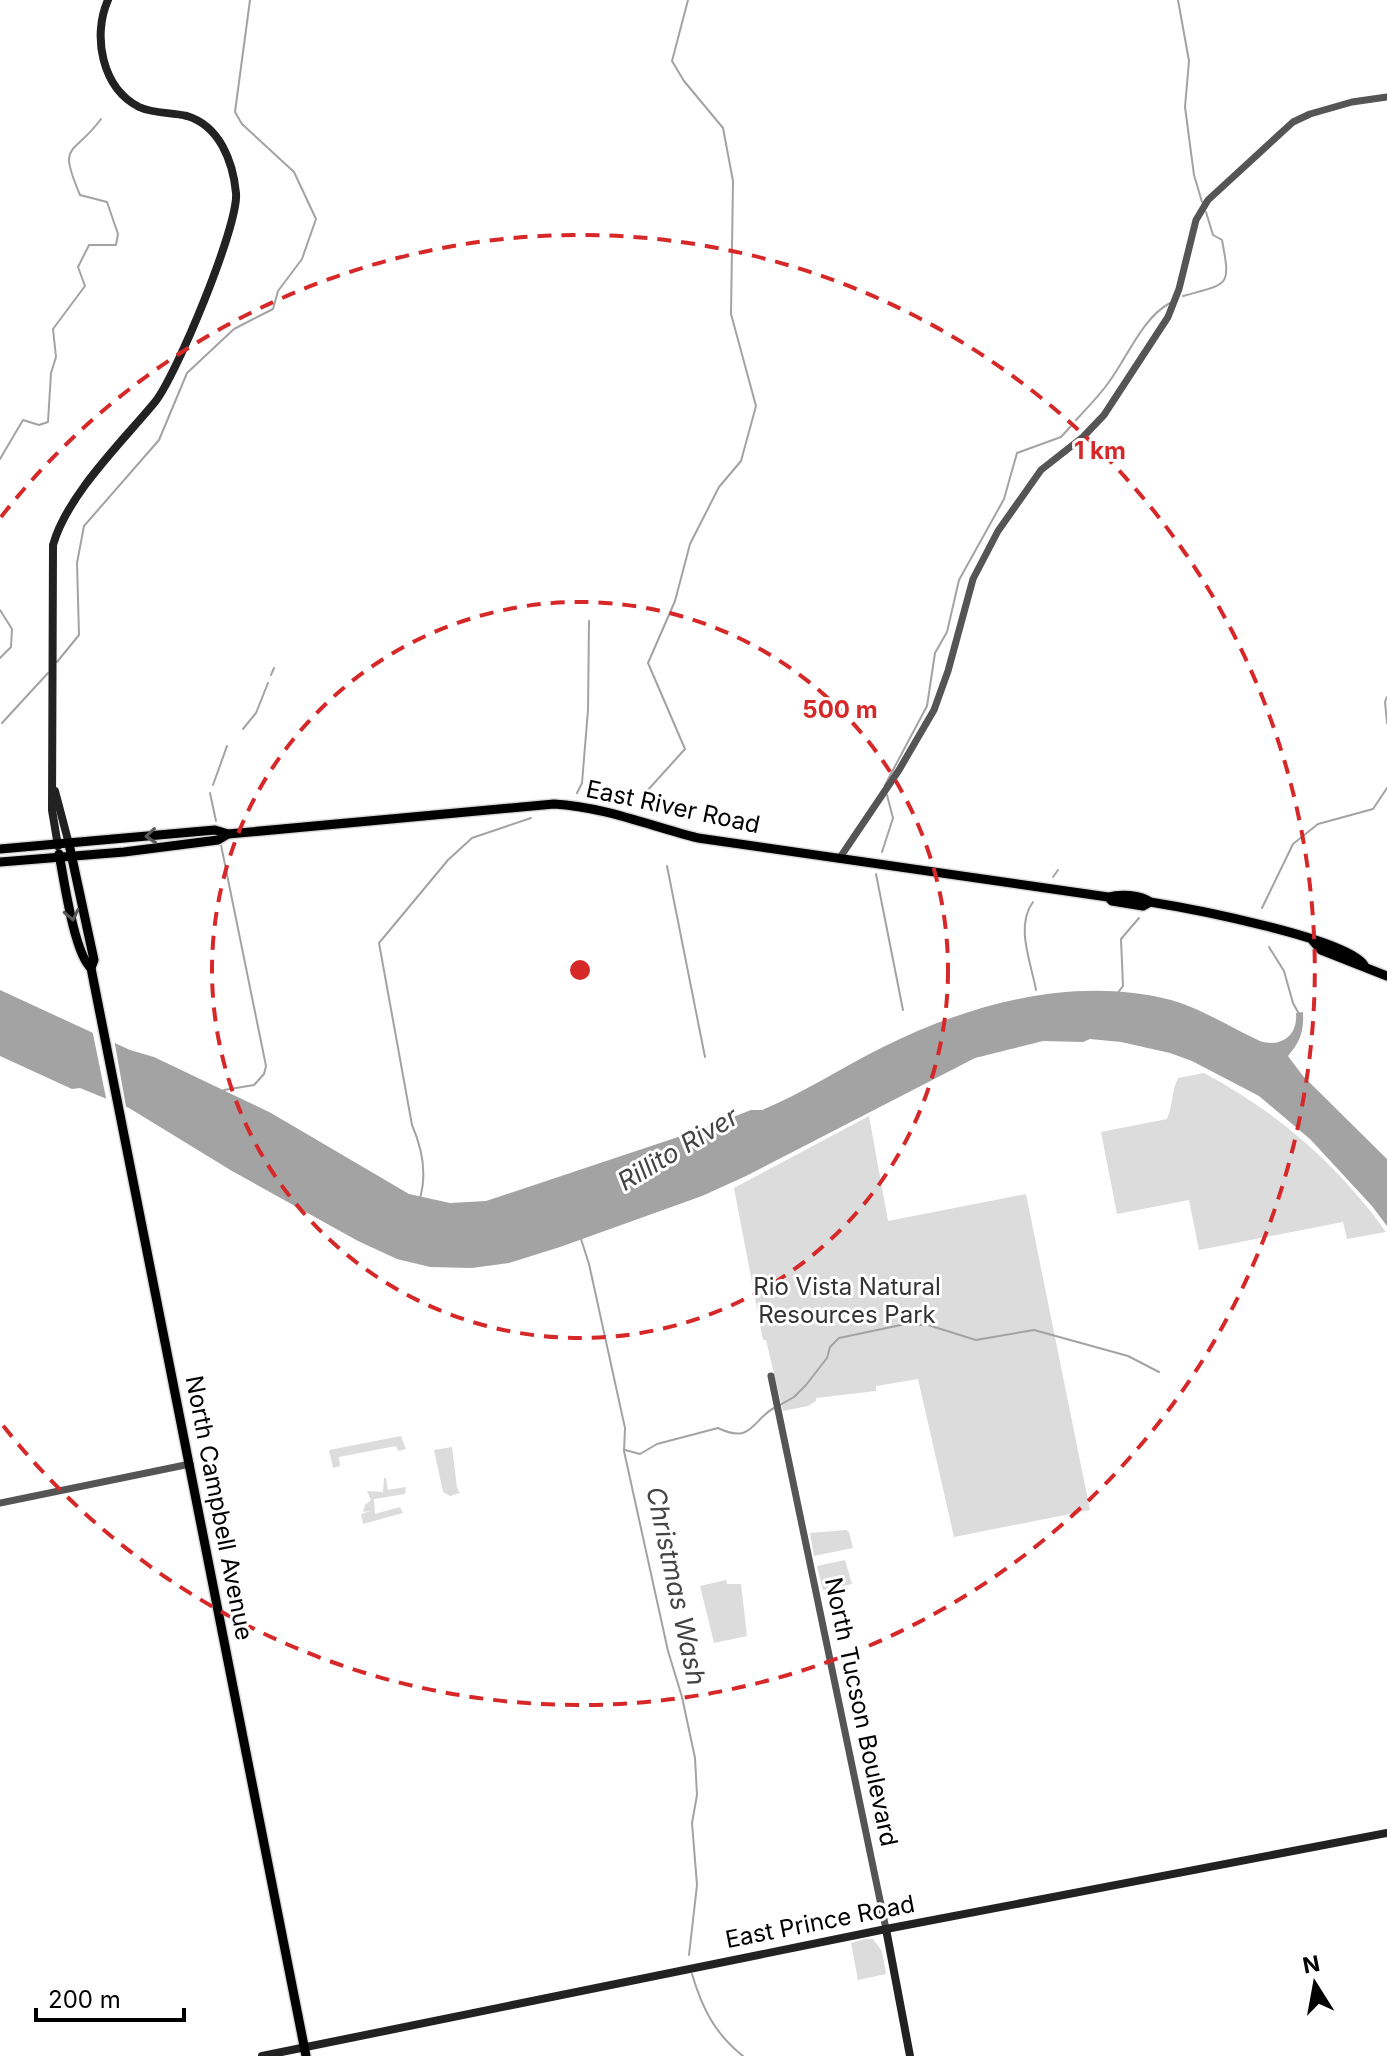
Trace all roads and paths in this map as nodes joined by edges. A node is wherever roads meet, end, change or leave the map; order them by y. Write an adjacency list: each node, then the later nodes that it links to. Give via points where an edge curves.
1 (108, 0): 3 (main road, North Campbell Avenue, via 101,42 111,80 141,108 197,120 219,139 231,163 237,197 229,237 168,384 56,531)
2 (1387, 97): 10 (street, via 1352,102 1293,122 1208,200 1196,220 1168,317 1104,415 1041,470 998,531 973,579 934,710)
3 (53, 782): 5 (main road, North Campbell Avenue); 6 (main road, North Campbell Avenue)
4 (228, 834): 5 (main road, East River Road, one-way to 5, via 215,830); 8 (main road, East River Road, via 218,840); 10 (main road, East River Road, via 554,804 616,813 698,838)
5 (69, 844): 6 (main road, East River Road); 8 (main road, North Campbell Avenue)
6 (58, 846): 7 (main road, East River Road); 9 (main road, North Campbell Avenue)
7 (0, 849)
8 (72, 857): 9 (main road, East River Road); 12 (main road, North Campbell Avenue, via 94,960)
9 (60, 858): 11 (main road, East River Road); 12 (main road, North Campbell Avenue, one-way to 12, via 84,962)
10 (839, 859): 13 (main road, East River Road, via 1143,906 1150,902 1193,909 1283,930)
11 (0, 862)
12 (91, 968): 15 (main road, North Campbell Avenue)
13 (1387, 976)
14 (771, 1376): 18 (street, North Tucson Boulevard)
15 (190, 1464): 16 (street); 19 (main road, North Campbell Avenue)
16 (0, 1503)
17 (1387, 1833): 18 (main road, East Prince Road)
18 (886, 1929): 19 (main road, East Prince Road); 21 (main road, North Tucson Boulevard)
19 (305, 2052): 20 (main road, East Prince Road)
20 (262, 2056)
21 (910, 2056)

